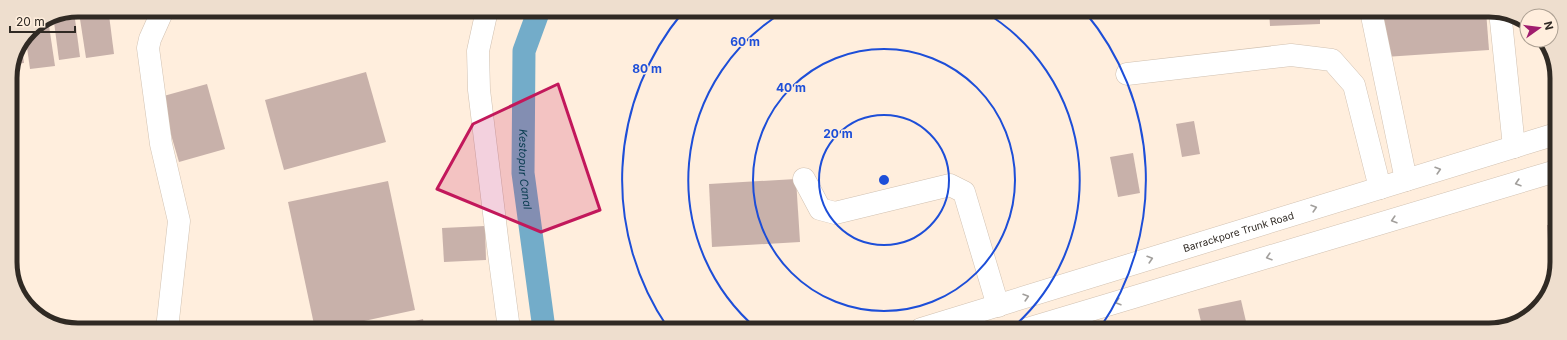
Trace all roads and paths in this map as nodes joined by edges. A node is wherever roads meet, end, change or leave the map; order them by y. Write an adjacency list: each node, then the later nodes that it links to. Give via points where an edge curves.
1 (160, 17): 13 (main road, via 148,48 161,144 179,221)
2 (485, 17): 14 (main road, via 478,51 479,90)
3 (1373, 17): 10 (main road)
4 (1501, 18): 7 (main road)
5 (1127, 74): 11 (main road, via 1291,54 1332,60 1354,85)
6 (1550, 136): 7 (main road, Barrackpore Trunk Road)
7 (1514, 147): 10 (main road, Barrackpore Trunk Road, one-way to 7)
8 (1550, 173): 16 (main road, one-way to 16)
9 (804, 179): 12 (main road, via 820,209 835,213 950,185 964,192)
10 (1406, 180): 11 (main road, Barrackpore Trunk Road)
11 (1380, 188): 12 (main road, Barrackpore Trunk Road, one-way to 11)
12 (998, 306): 15 (main road, Barrackpore Trunk Road)
13 (168, 323)
14 (509, 323)
15 (942, 323)
16 (1050, 323)

